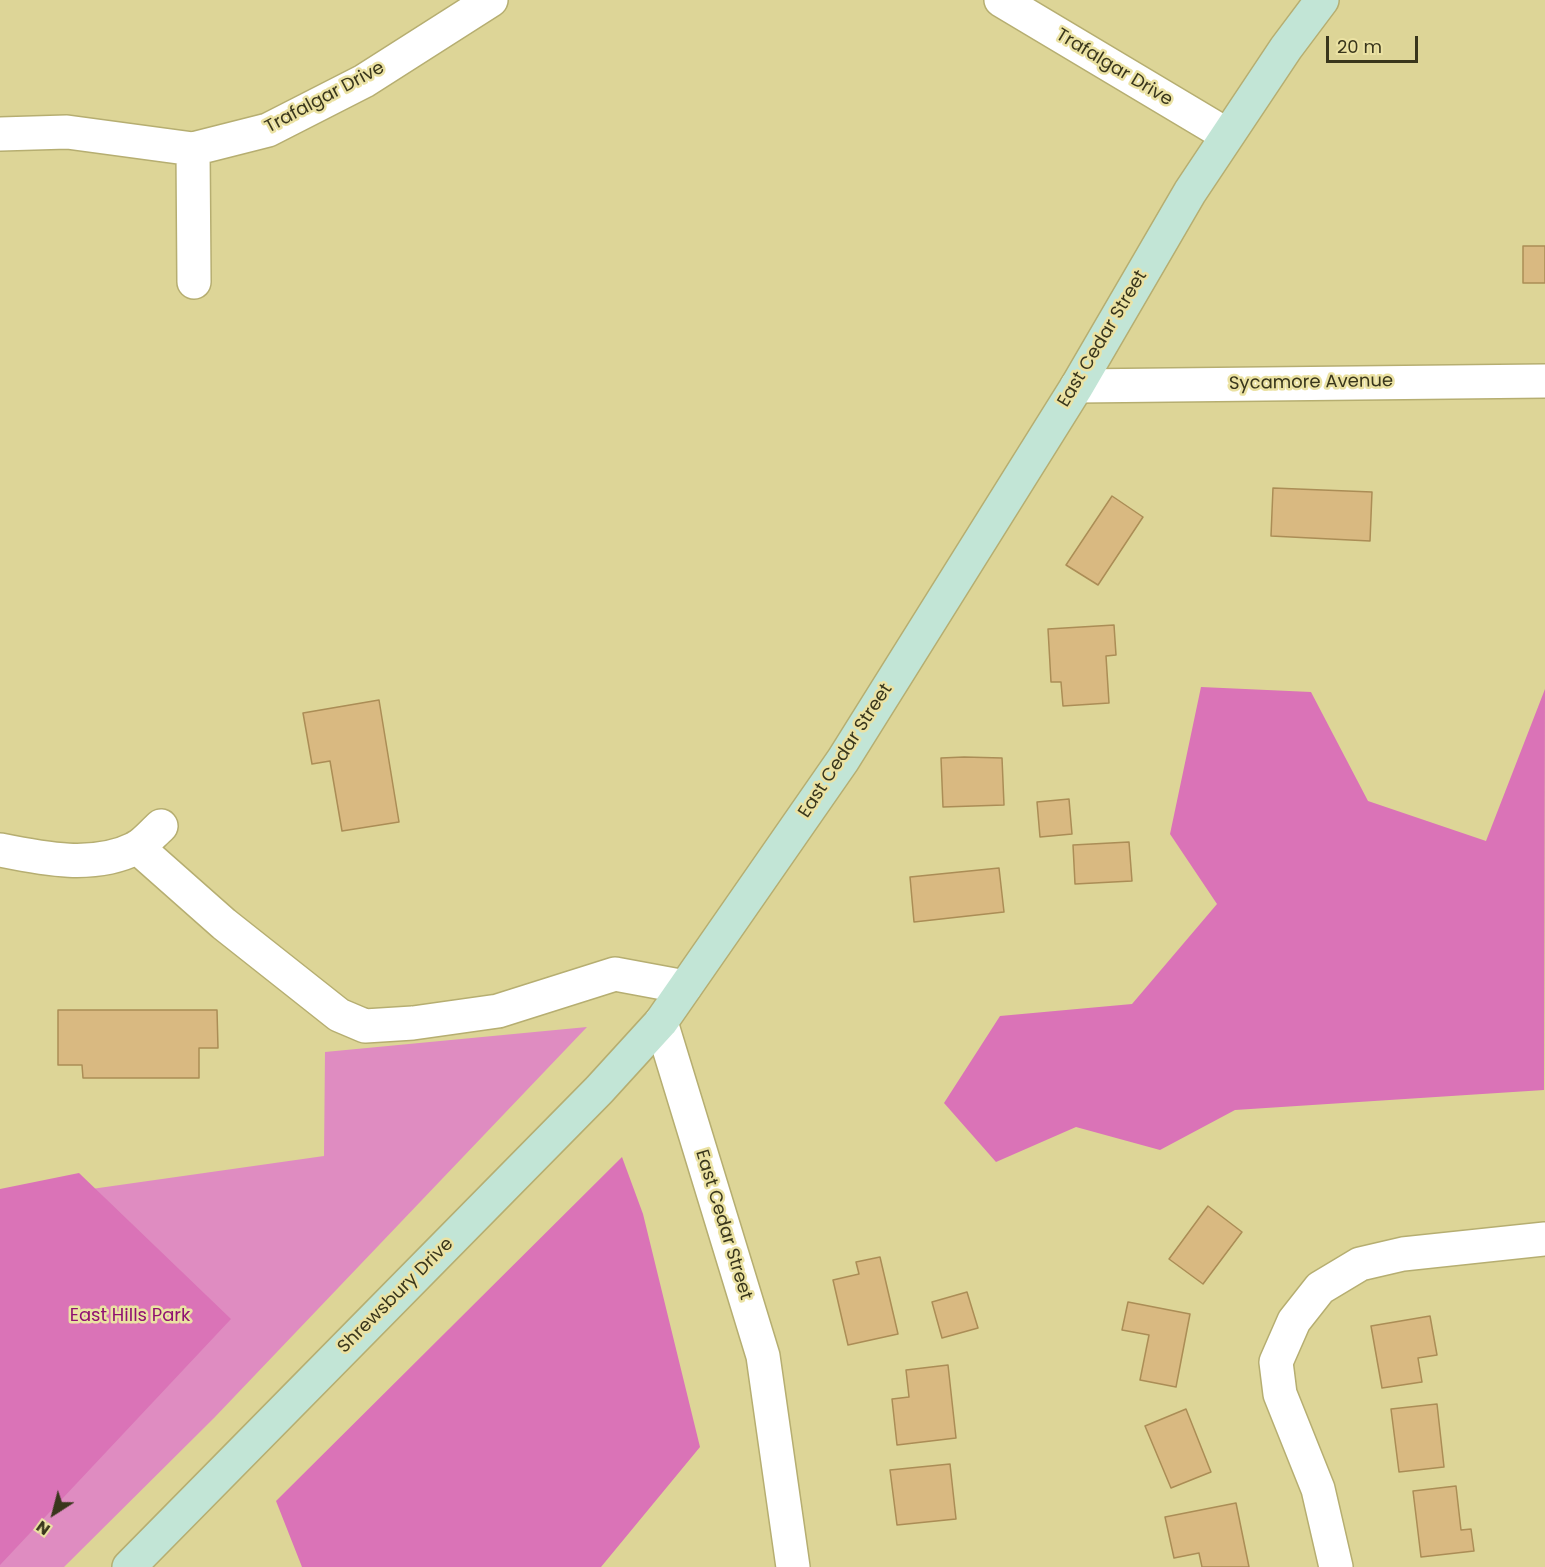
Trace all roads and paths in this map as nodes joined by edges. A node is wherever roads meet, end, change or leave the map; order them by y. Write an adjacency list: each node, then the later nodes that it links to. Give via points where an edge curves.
1 (491, 0): 6 (street, Trafalgar Drive, via 364,81 268,130)
2 (1002, 0): 5 (street, Trafalgar Drive)
3 (1322, 0): 5 (main road, East Cedar Street)
4 (0, 134): 6 (street, Trafalgar Drive, via 67,132)
5 (1227, 135): 9 (main road, East Cedar Street)
6 (193, 149): 7 (street)
7 (194, 282)
8 (1545, 381): 9 (street, Sycamore Avenue)
9 (1077, 386): 11 (main road, East Cedar Street, via 843,760)
10 (0, 850): 11 (street, via 47,860 96,860 149,837 224,924 339,1015 365,1026 498,1011 615,974)
11 (685, 987): 12 (main road, East Cedar Street)
12 (661, 1022): 14 (main road, Shrewsbury Drive, via 599,1090); 15 (street, East Cedar Street, via 763,1356)
13 (1545, 1239): 16 (street, via 1403,1254 1360,1264 1320,1288 1294,1321 1276,1362 1280,1394 1318,1489)
14 (129, 1567)
15 (793, 1567)
16 (1336, 1567)

